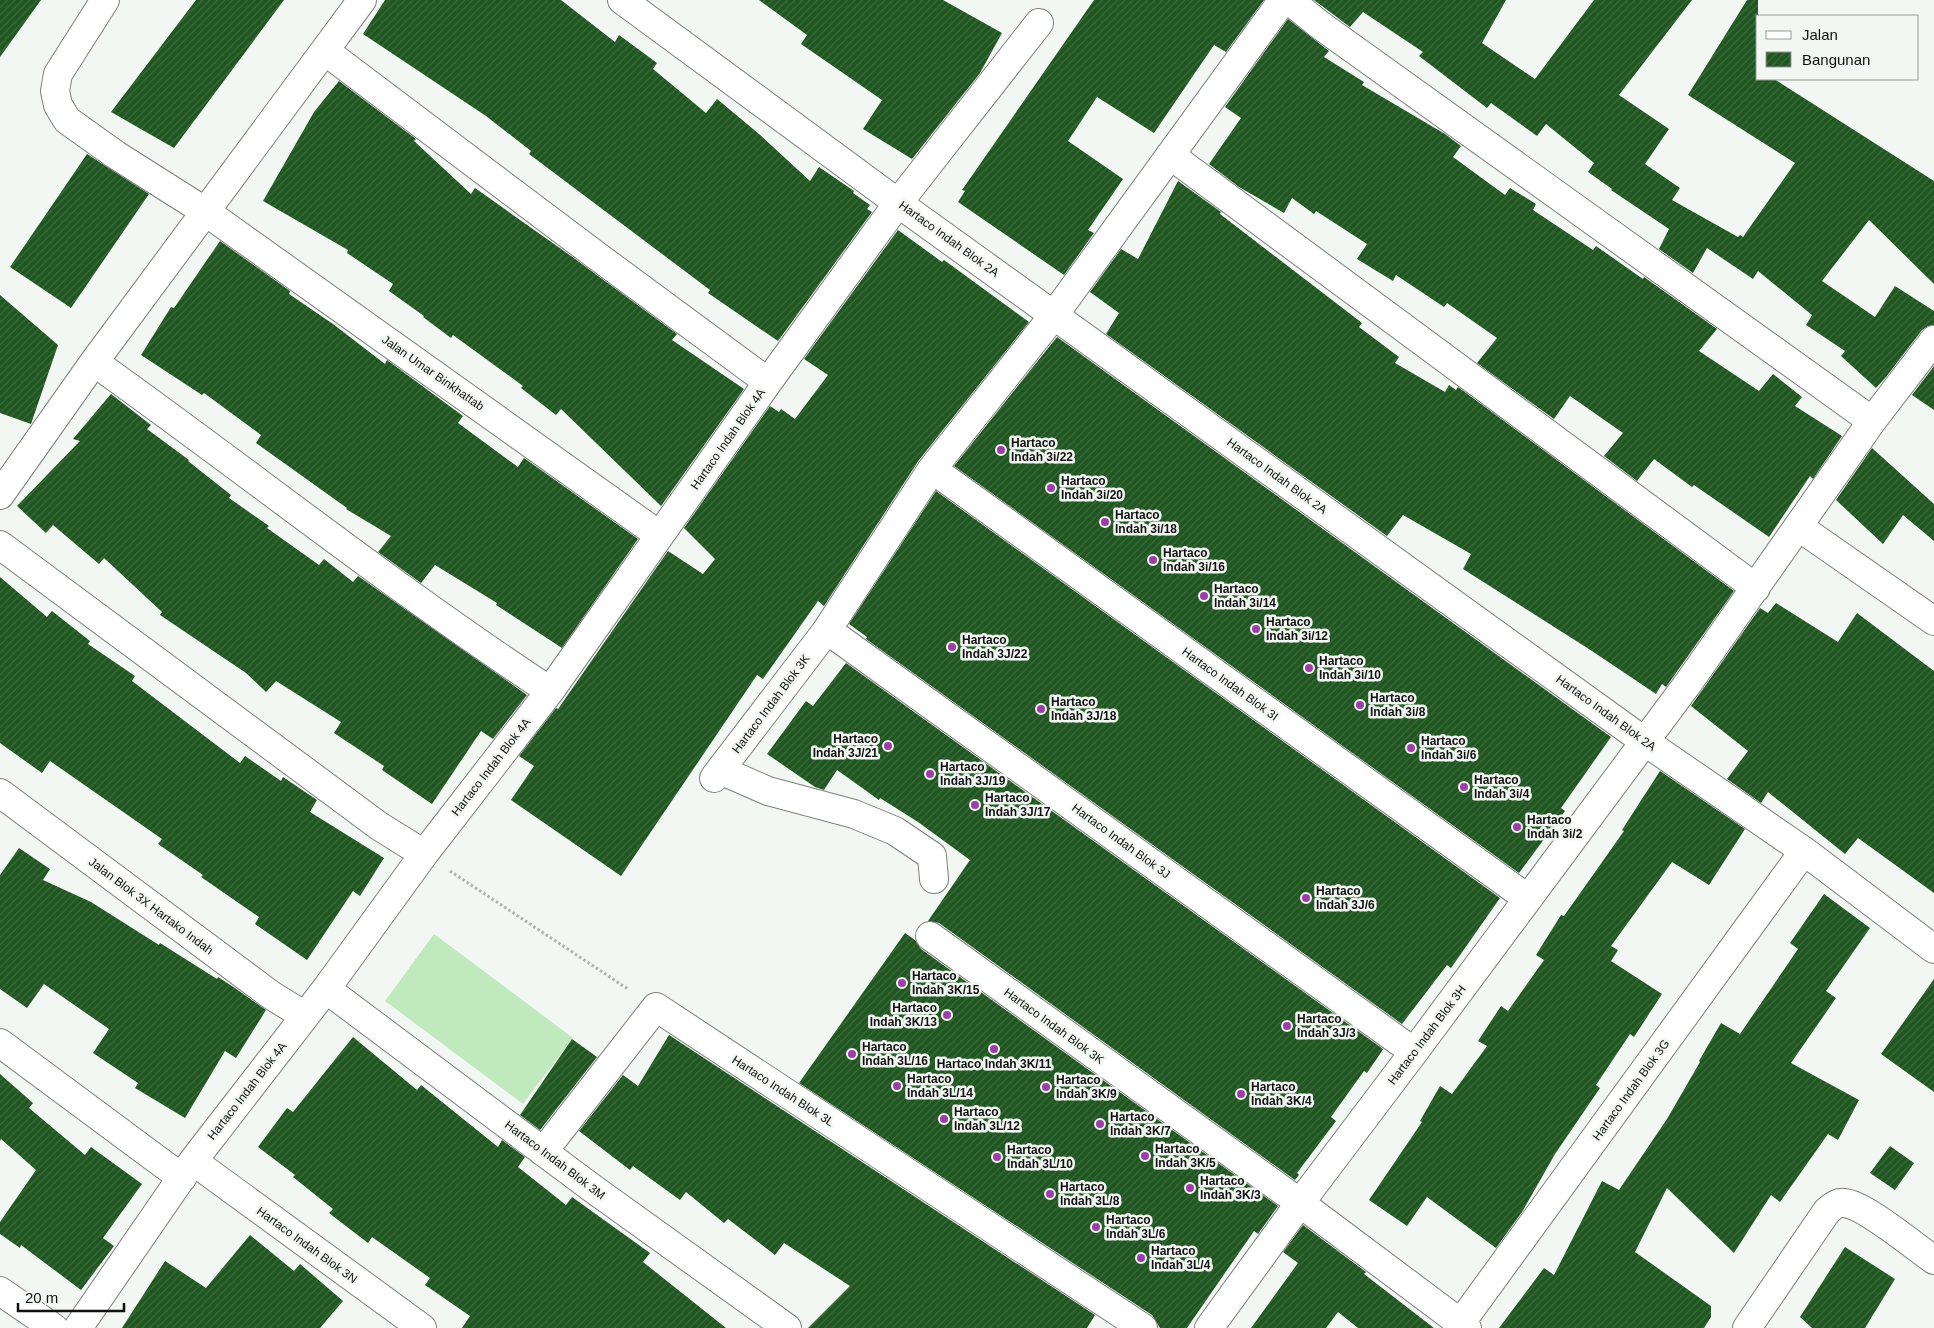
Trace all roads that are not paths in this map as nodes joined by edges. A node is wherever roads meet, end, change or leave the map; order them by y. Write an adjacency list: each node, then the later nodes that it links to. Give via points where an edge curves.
1 (105, 0): 10 (street, Jalan Umar Binkhattab, via 58,74 55,91 58,105 67,120)
2 (362, 0): 7 (street)
3 (622, 0): 9 (street, Hartaco Indah Blok 2A)
4 (1283, 0): 8 (street, Hartaco Indah Blok 3K)
5 (1289, 0): 15 (street)
6 (1039, 23): 9 (street, Hartaco Indah Blok 4A)
7 (325, 51): 10 (street); 14 (street)
8 (1170, 155): 11 (street, Hartaco Indah Blok 3K); 21 (street)
9 (898, 203): 11 (street, Hartaco Indah Blok 2A); 14 (street, Hartaco Indah Blok 4A)
10 (206, 212): 13 (street); 19 (street, Jalan Umar Binkhattab)
11 (1054, 315): 16 (street, Hartaco Indah Blok 3K); 25 (street, Hartaco Indah Blok 2A)
12 (1934, 340): 15 (street, Hartaco Indah Blok 3H)
13 (94, 362): 17 (street); 24 (street, via 362,561)
14 (768, 382): 19 (street, Hartaco Indah Blok 4A)
15 (1872, 422): 18 (street, Hartaco Indah Blok 3H)
16 (932, 469): 23 (street, Hartaco Indah Blok 3K); 30 (street, Hartaco Indah Blok 3I)
17 (0, 495)
18 (1799, 527): 21 (street, Hartaco Indah Blok 3H); 22 (street)
19 (659, 536): 24 (street, Hartaco Indah Blok 4A)
20 (0, 545): 28 (street, via 378,826)
21 (1756, 588): 25 (street, Hartaco Indah Blok 3H)
22 (1934, 621)
23 (827, 630): 29 (street, Hartaco Indah Blok 3K, via 717,774 854,814 894,831 932,856); 36 (street, Hartaco Indah Blok 3J)
24 (550, 691): 28 (street, Hartaco Indah Blok 4A)
25 (1644, 741): 27 (street, Hartaco Indah Blok 2A); 30 (street, Hartaco Indah Blok 3H)
26 (0, 793): 34 (street, Jalan Blok 3X Hartako Indah, via 271,995)
27 (1804, 851): 32 (street, Hartaco Indah Blok 2A); 42 (street, Hartaco Indah Blok 3G)
28 (424, 854): 33 (street, Hartaco Indah Blok 4A)
29 (934, 879)
30 (1527, 898): 36 (street, Hartaco Indah Blok 3H)
31 (930, 936): 39 (street, Hartaco Indah Blok 3K)
32 (1934, 950)
33 (326, 989): 34 (street, Hartaco Indah Blok 4A); 37 (street, Hartaco Indah Blok 3M)
34 (305, 1016): 38 (street, Hartaco Indah Blok 4A)
35 (0, 1043): 38 (street, Hartaco Indah Blok 3N)
36 (1414, 1052): 39 (street, Hartaco Indah Blok 3H)
37 (543, 1152): 45 (street, Hartaco Indah Blok 3M); 46 (street, Hartaco Indah Blok 3L, via 656,1007)
38 (188, 1169): 43 (street, Hartaco Indah Blok 4A); 44 (street, Hartaco Indah Blok 3N)
39 (1300, 1203): 42 (street, Hartaco Indah Blok 3K); 47 (street, Hartaco Indah Blok 3H)
40 (1934, 1260): 48 (street, via 1864,1210 1842,1202 1827,1212)
41 (0, 1291): 43 (street)
42 (1461, 1326)
43 (74, 1327)
44 (422, 1328)
45 (787, 1328)
46 (1143, 1328)
47 (1209, 1328)
48 (1747, 1328)

